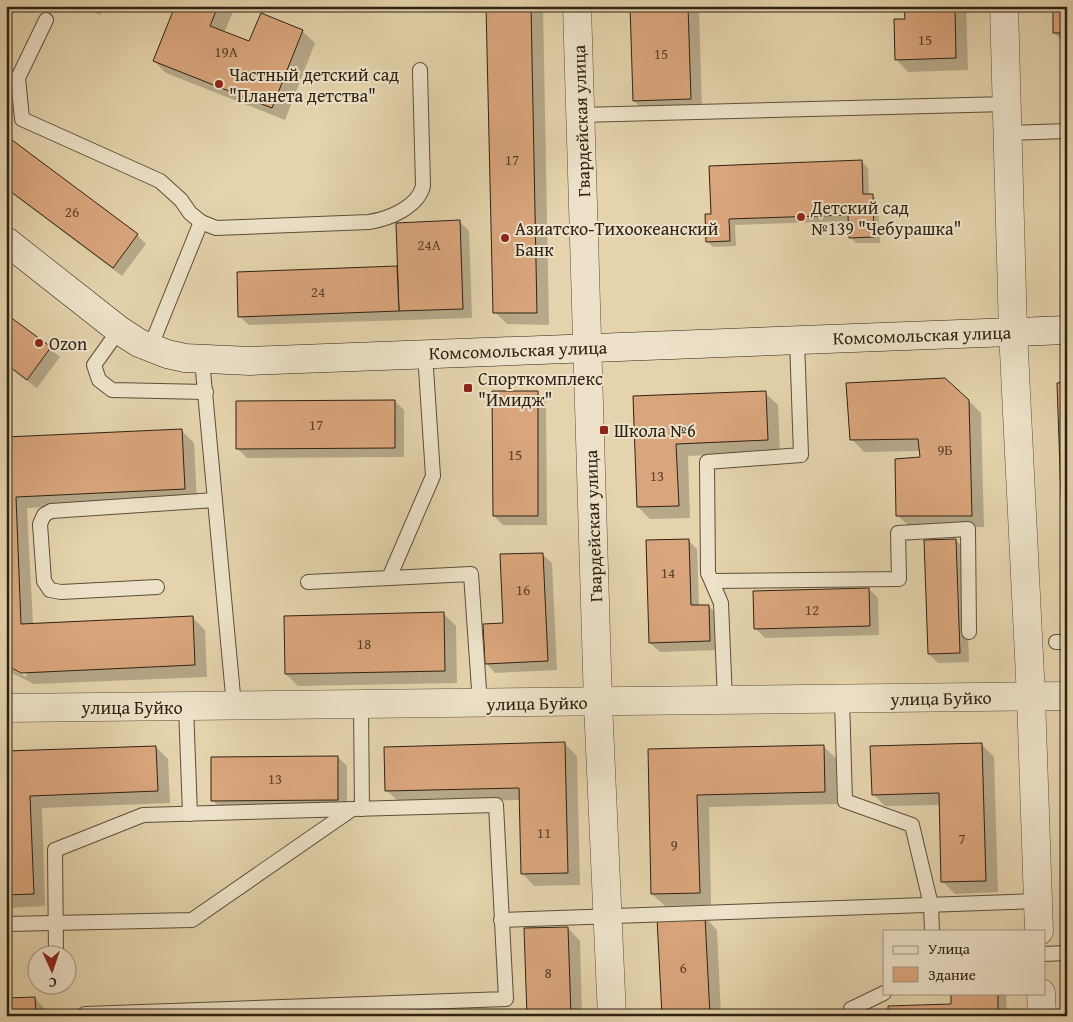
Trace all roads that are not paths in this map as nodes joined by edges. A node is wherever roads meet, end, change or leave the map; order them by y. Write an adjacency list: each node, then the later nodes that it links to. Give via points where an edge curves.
1 (577, 6): 6 (street, Гвардейская улица)
2 (1004, 6): 5 (street)
3 (46, 20): 9 (lane, via 18,78 22,119 160,181)
4 (420, 70): 9 (lane, via 423,186 416,202 385,218 368,222 226,229)
5 (1007, 104): 6 (lane); 8 (street)
6 (580, 115): 15 (street, Гвардейская улица)
7 (1067, 131): 8 (lane)
8 (1008, 133): 13 (street)
9 (200, 222): 16 (lane)
10 (6, 241): 11 (street, Комсомольская улица)
11 (119, 330): 16 (street, Комсомольская улица); 19 (lane, via 94,365 99,380 112,390)
12 (1067, 330): 13 (street, Комсомольская улица)
13 (1013, 331): 14 (street, Комсомольская улица); 27 (street)
14 (797, 340): 15 (street, Комсомольская улица); 22 (lane, via 801,456 707,462 708,573)
15 (587, 347): 17 (street, Комсомольская улица); 30 (street, Гвардейская улица)
16 (150, 348): 18 (street, Комсомольская улица)
17 (425, 353): 18 (street, Комсомольская улица, via 250,361); 21 (lane, via 433,476)
18 (202, 360): 19 (lane)
19 (206, 392): 20 (lane)
20 (215, 500): 24 (lane, via 52,511 44,515 40,524 44,581 50,590); 34 (lane)
21 (389, 578): 23 (lane); 31 (lane, via 472,574)
22 (712, 581): 25 (lane, via 899,579 898,533 968,530); 29 (lane, via 721,603)
23 (308, 582)
24 (157, 587)
25 (969, 632)
26 (1067, 696): 27 (street, улица Буйко)
27 (1031, 697): 28 (street, улица Буйко); 38 (street)
28 (842, 700): 29 (street, улица Буйко); 39 (lane, via 845,801 912,825)
29 (725, 701): 30 (street, улица Буйко)
30 (598, 702): 31 (street, улица Буйко); 40 (street, Гвардейская улица)
31 (480, 704): 32 (street, улица Буйко)
32 (361, 705): 34 (street, улица Буйко); 36 (lane)
33 (186, 706): 34 (street, улица Буйко); 35 (street, улица Буйко); 37 (lane)
34 (234, 706)
35 (6, 708)
36 (357, 809): 37 (lane); 41 (lane, via 496,805); 42 (lane, via 192,920)
37 (190, 814): 42 (lane, via 142,815 55,850)
38 (1038, 901): 39 (lane); 45 (street)
39 (931, 905): 40 (lane); 44 (lane)
40 (608, 916): 41 (lane); 53 (street, Гвардейская улица)
41 (501, 920): 51 (lane, via 506,999)
42 (56, 923): 43 (lane); 46 (lane)
43 (6, 924)
44 (932, 930)
45 (1039, 930)
46 (56, 944)
47 (1067, 953): 48 (lane)
48 (1046, 954)
49 (883, 993): 54 (lane, via 851,1009)
50 (1041, 994): 55 (street)
51 (191, 1013): 52 (lane)
52 (86, 1014)
53 (612, 1016)
54 (851, 1016)
55 (1042, 1016)

